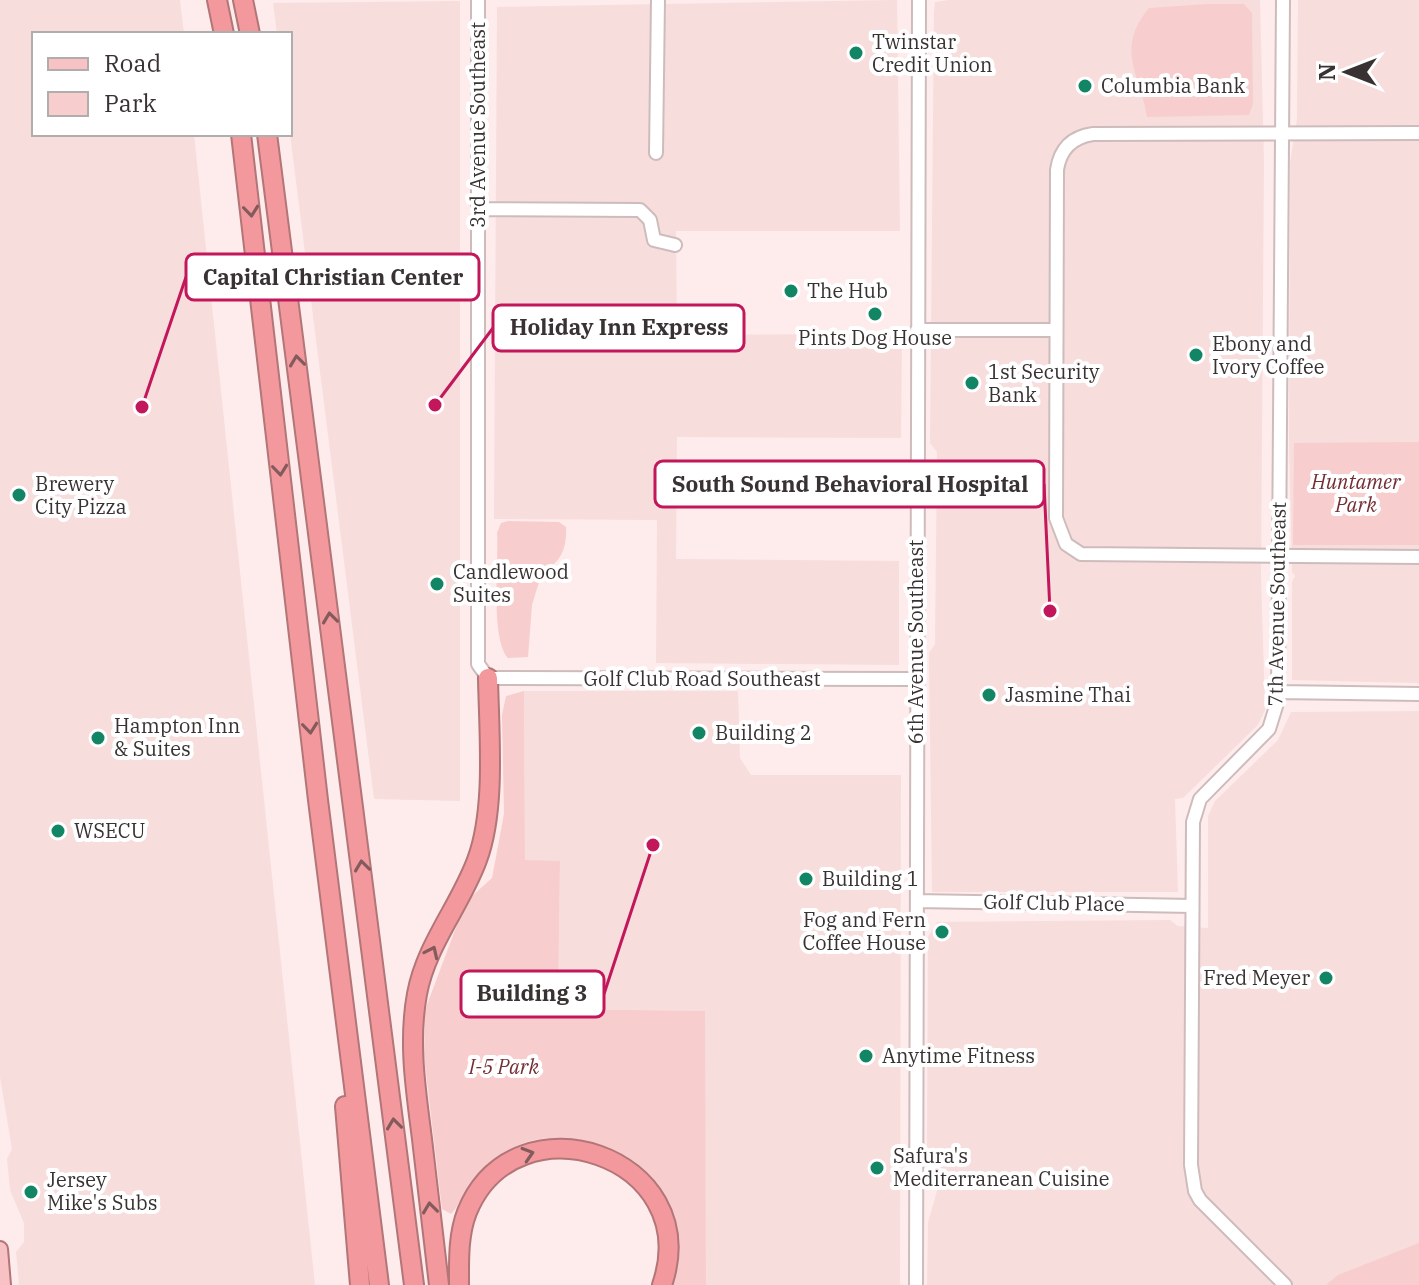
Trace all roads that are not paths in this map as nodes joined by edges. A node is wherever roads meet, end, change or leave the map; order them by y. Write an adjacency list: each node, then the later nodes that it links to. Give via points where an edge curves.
1 (217, 0): 7 (highway)
2 (243, 0): 8 (highway)
3 (478, 0): 14 (street, 3rd Avenue Southeast)
4 (658, 0): 13 (street)
5 (919, 0): 16 (street, 6th Avenue Southeast)
6 (1283, 0): 10 (street, 7th Avenue Southeast)
7 (224, 32)
8 (250, 32)
9 (1419, 133): 10 (street)
10 (1280, 134): 17 (street, via 1093,134 1070,142 1057,170); 19 (street, 7th Avenue Southeast)
11 (241, 136): 24 (highway, one-way to 24)
12 (267, 136): 31 (highway, one-way to 12)
13 (656, 153)
14 (478, 209): 15 (street, via 640,210 650,220 654,240); 20 (street, 3rd Avenue Southeast, via 475,648)
15 (675, 245)
16 (917, 330): 17 (street); 21 (street, 6th Avenue Southeast)
17 (1056, 330): 19 (street, via 1056,518 1066,544 1092,557)
18 (1419, 557): 19 (street)
19 (1279, 558): 22 (street, 7th Avenue Southeast)
20 (488, 678): 21 (street, Golf Club Road Southeast); 32 (highway, one-way to 20, via 412,1028 428,956 484,837)
21 (916, 679): 25 (street, 6th Avenue Southeast)
22 (1278, 692): 23 (street); 26 (street, 7th Avenue Southeast, via 1269,729 1200,799 1191,845)
23 (1419, 694)
24 (318, 800): 29 (highway); 30 (highway)
25 (917, 901): 26 (street, Golf Club Place); 35 (street, 6th Avenue Southeast)
26 (1192, 906): 36 (street, 7th Avenue Southeast, via 1192,1180 1200,1200)
27 (0, 1249): 28 (main road)
28 (3, 1285)
29 (360, 1285)
30 (379, 1285)
31 (414, 1285)
32 (439, 1285)
33 (459, 1285): 34 (highway, one-way to 34, via 461,1232 484,1181 507,1161 553,1149 612,1161 653,1194 669,1233)
34 (662, 1285)
35 (916, 1285)
36 (1285, 1285)

